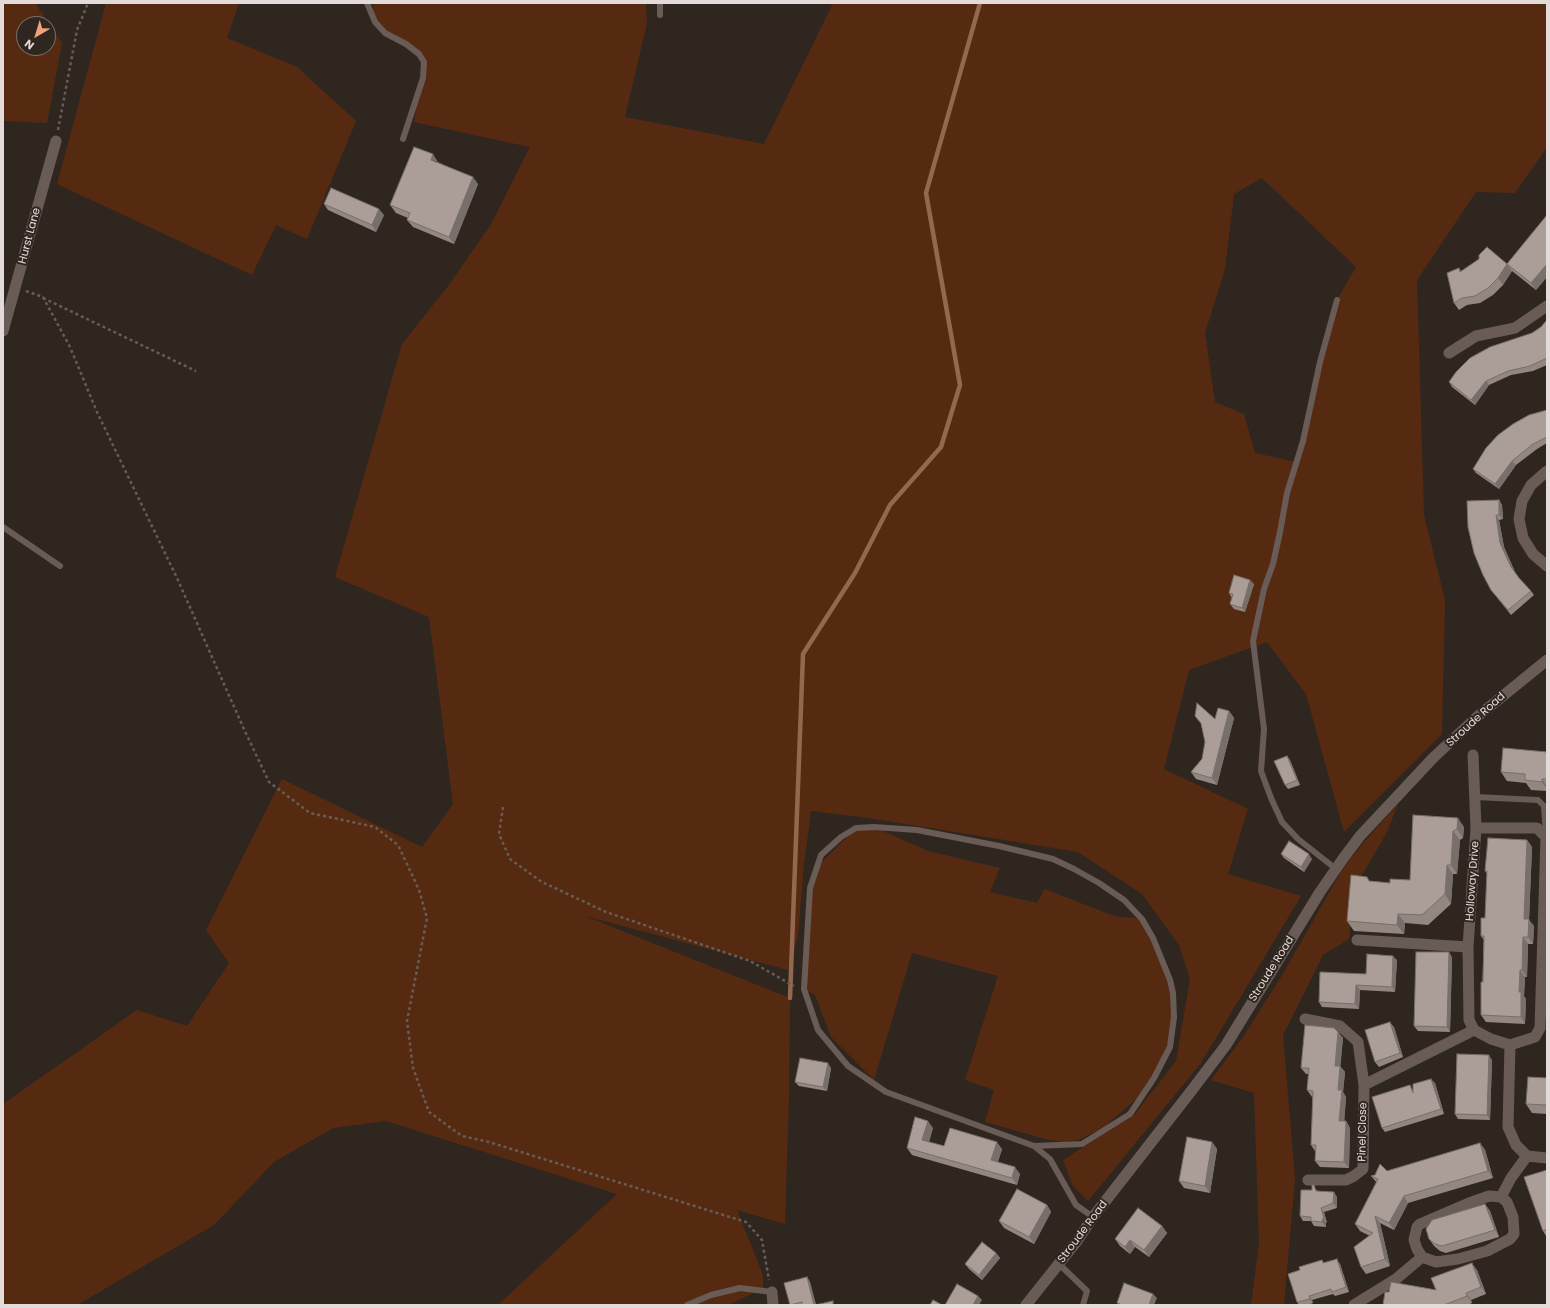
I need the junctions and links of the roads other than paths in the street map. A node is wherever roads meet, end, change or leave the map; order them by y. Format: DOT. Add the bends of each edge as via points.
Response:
graph roads {
  1 [pos="367,3"];
  2 [pos="660,3"];
  3 [pos="660,15"];
  4 [pos="403,139"];
  5 [pos="56,141"];
  6 [pos="1337,300"];
  7 [pos="1547,306"];
  8 [pos="3,331"];
  9 [pos="1449,353"];
  10 [pos="1547,471"];
  11 [pos="3,527"];
  12 [pos="60,566"];
  13 [pos="1547,566"];
  14 [pos="1547,660"];
  15 [pos="1473,755"];
  16 [pos="1475,797"];
  17 [pos="1476,828"];
  18 [pos="1546,837"];
  19 [pos="1336,869"];
  20 [pos="1357,940"];
  21 [pos="1468,947"];
  22 [pos="1305,1019"];
  23 [pos="1474,1030"];
  24 [pos="1510,1045"];
  25 [pos="1364,1084"];
  26 [pos="1034,1146"];
  27 [pos="1527,1156"];
  28 [pos="1547,1158"];
  29 [pos="1308,1180"];
  30 [pos="1501,1197"];
  31 [pos="1093,1217"];
  32 [pos="1422,1256"];
  33 [pos="1059,1264"];
  34 [pos="772,1292"];
  35 [pos="687,1305"];
  36 [pos="773,1305"];
  37 [pos="1026,1305"];
  38 [pos="1083,1305"];
  39 [pos="1354,1305"];
  1 -- 4 [label="lane" via="375,22 386,33 419,54 424,62 423,78"];
  2 -- 3 [label="lane"];
  5 -- 8 [label="street, Hurst Lane"];
  6 -- 19 [label="lane" via="1303,441 1287,493 1253,641 1264,729 1261,771 1282,822 1298,839"];
  7 -- 9 [label="street" via="1515,328 1476,336"];
  10 -- 13 [label="street" via="1531,485 1522,501 1519,520 1523,538 1533,554"];
  11 -- 12 [label="lane"];
  14 -- 19 [label="street, Stroude Road" via="1477,717 1433,758 1360,836"];
  15 -- 16 [label="street"];
  16 -- 17 [label="street"];
  16 -- 18 [label="lane" via="1538,800 1544,806"];
  17 -- 18 [label="street, Holloway Drive" via="1537,828"];
  17 -- 21 [label="street, Holloway Drive"];
  18 -- 24 [label="street" via="1540,1028 1535,1037"];
  19 -- 31 [label="street, Stroude Road" via="1226,1045"];
  20 -- 21 [label="street"];
  21 -- 23 [label="street, Holloway Drive" via="1468,1007 1469,1020"];
  22 -- 25 [label="street, Pinel Close" via="1340,1026 1358,1042"];
  23 -- 24 [label="street"];
  23 -- 25 [label="street"];
  24 -- 27 [label="street" via="1508,1127 1516,1145"];
  25 -- 29 [label="street, Pinel Close" via="1363,1168 1346,1180"];
  26 -- 26 [label="lane" via="886,1092 848,1066 818,1030 804,989 810,888 822,855 841,837 856,828 917,830 1053,859 1106,887 1124,900 1142,919 1153,938 1170,980 1174,1017 1170,1047 1154,1078 1130,1114 1082,1144"];
  26 -- 31 [label="lane" via="1050,1160 1076,1205"];
  27 -- 28 [label="street"];
  27 -- 30 [label="street"];
  30 -- 32 [label="street" via="1489,1196 1420,1224 1414,1240"];
  30 -- 32 [label="street" via="1512,1217 1514,1234 1510,1239 1487,1251 1458,1259 1436,1262"];
  31 -- 33 [label="street, Stroude Road"];
  32 -- 39 [label="street" via="1396,1279"];
  33 -- 37 [label="street, Stroude Road"];
  33 -- 38 [label="lane" via="1088,1291"];
  34 -- 35 [label="lane" via="740,1288 711,1295"];
  34 -- 36 [label="street"];
}
